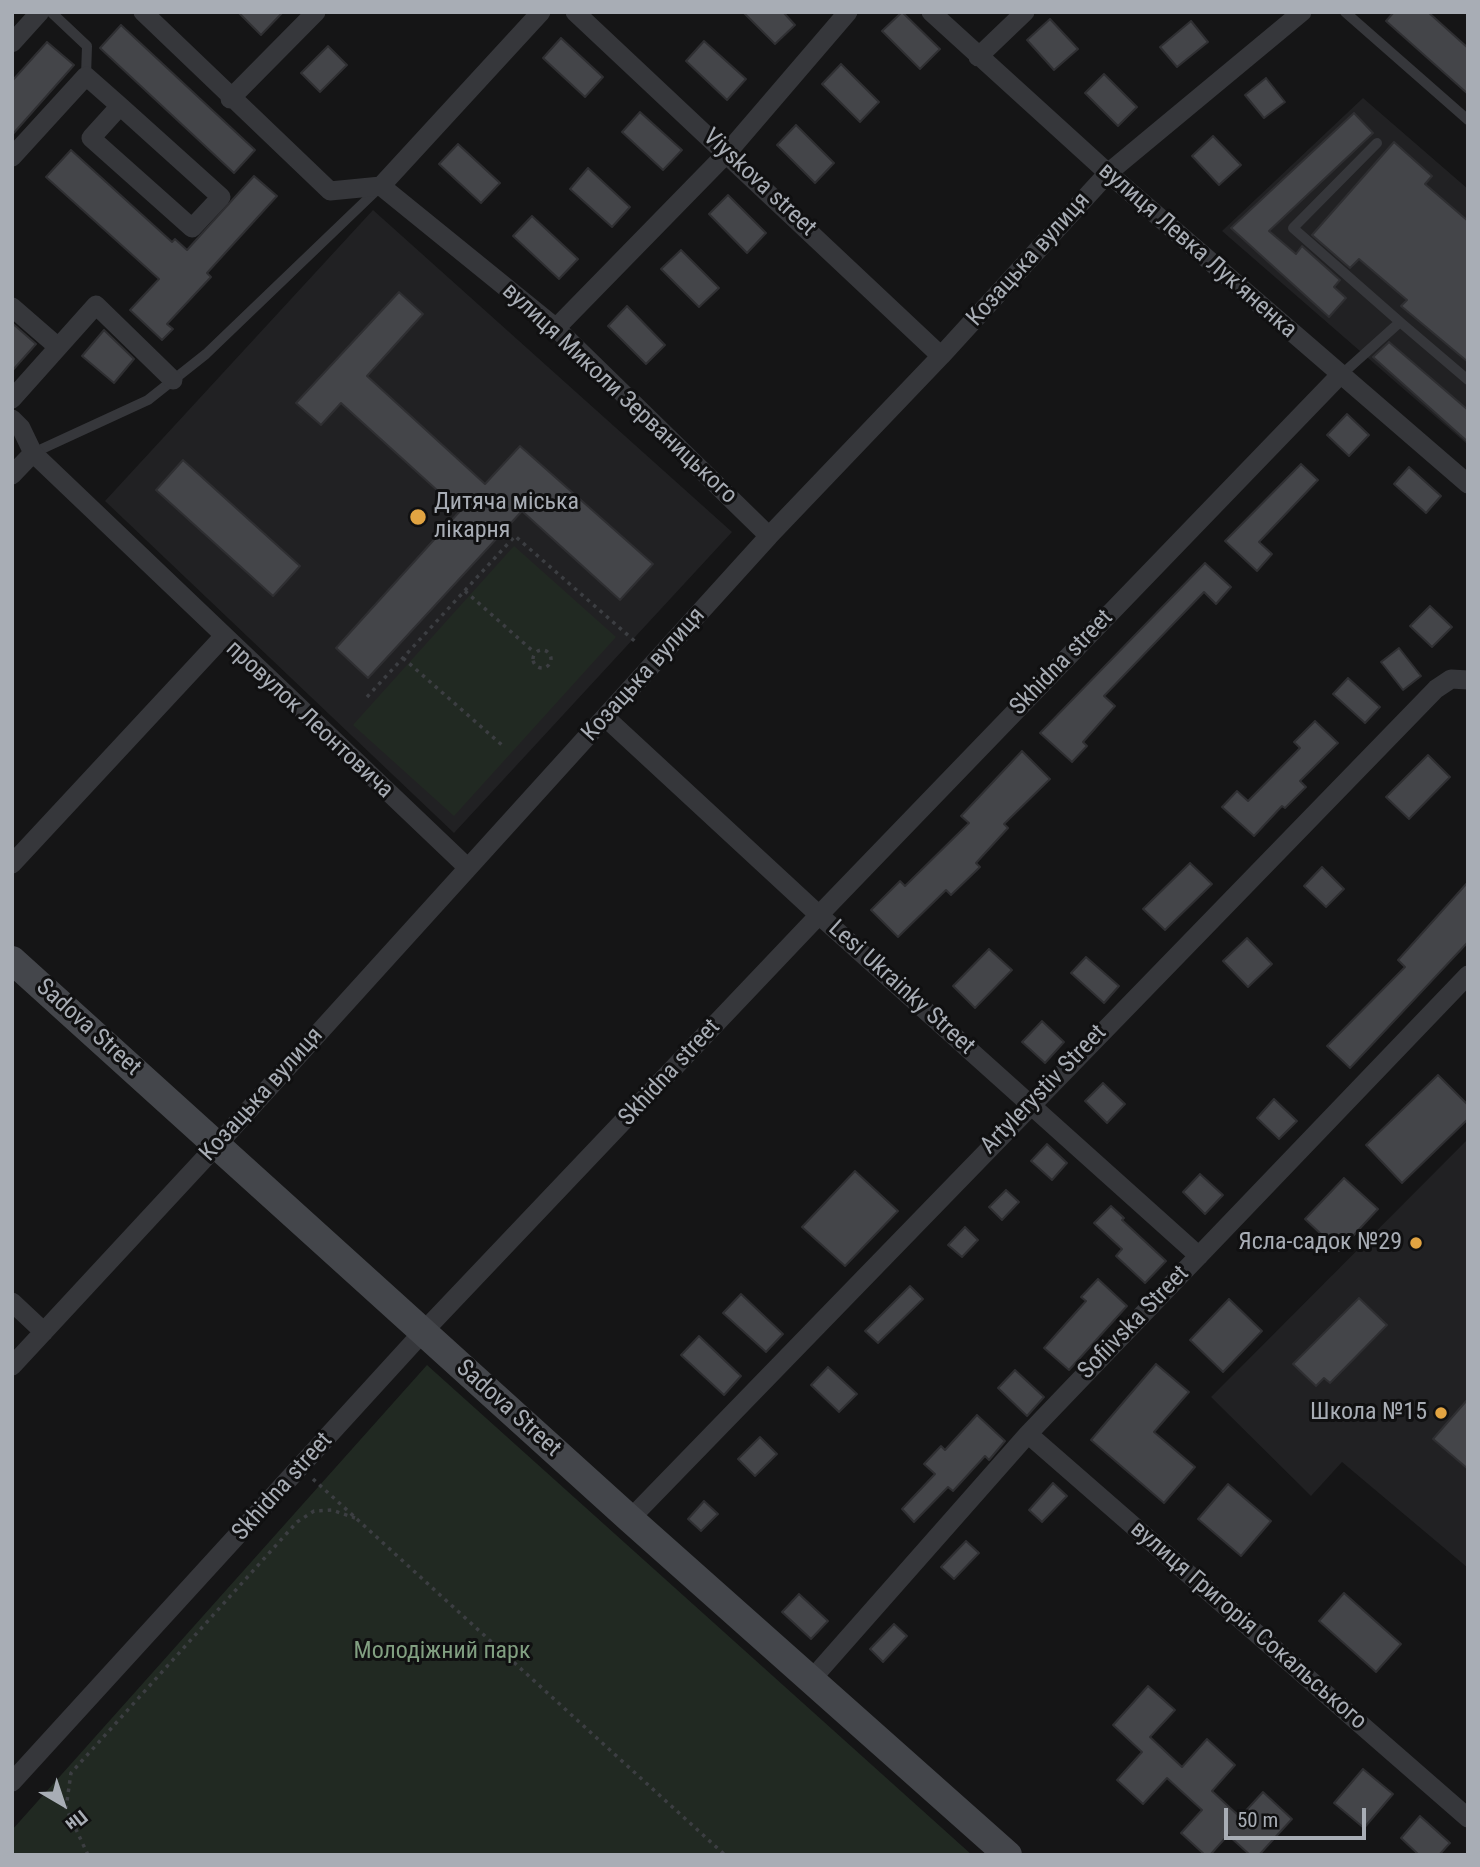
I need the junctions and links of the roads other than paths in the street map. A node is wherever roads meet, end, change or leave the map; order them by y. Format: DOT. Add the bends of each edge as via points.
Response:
graph roads {
  1 [pos="40,12"];
  2 [pos="51,12"];
  3 [pos="142,12"];
  4 [pos="316,12"];
  5 [pos="541,12"];
  6 [pos="575,12"];
  7 [pos="849,12"];
  8 [pos="931,12"];
  9 [pos="1025,12"];
  10 [pos="1301,12"];
  11 [pos="1345,12"];
  12 [pos="12,43"];
  13 [pos="978,57"];
  14 [pos="86,76"];
  15 [pos="230,99"];
  16 [pos="120,106"];
  17 [pos="1468,120"];
  18 [pos="1377,143"];
  19 [pos="727,153"];
  20 [pos="12,157"];
  21 [pos="1108,173"];
  22 [pos="381,186"];
  23 [pos="12,307"];
  24 [pos="1401,322"];
  25 [pos="556,328"];
  26 [pos="58,347"];
  27 [pos="941,356"];
  28 [pos="1340,375"];
  29 [pos="173,380"];
  30 [pos="1468,380"];
  31 [pos="12,399"];
  32 [pos="12,419"];
  33 [pos="33,453"];
  34 [pos="12,475"];
  35 [pos="1468,484"];
  36 [pos="769,536"];
  37 [pos="224,636"];
  38 [pos="1468,680"];
  39 [pos="606,718"];
  40 [pos="12,864"];
  41 [pos="467,867"];
  42 [pos="819,915"];
  43 [pos="12,960"];
  44 [pos="1468,975"];
  45 [pos="1031,1103"];
  46 [pos="218,1144"];
  47 [pos="1199,1256"];
  48 [pos="12,1301"];
  49 [pos="44,1332"];
  50 [pos="424,1332"];
  51 [pos="12,1366"];
  52 [pos="1028,1434"];
  53 [pos="630,1519"];
  54 [pos="810,1681"];
  55 [pos="12,1782"];
  56 [pos="1468,1818"];
  57 [pos="1008,1855"];
  1 -- 12 [label="street"];
  2 -- 14 [label="lane" via="87,46"];
  3 -- 15 [label="street"];
  4 -- 15 [label="street"];
  5 -- 22 [label="street"];
  6 -- 19 [label="street, Viyskova street"];
  7 -- 19 [label="street"];
  8 -- 13 [label="street, вулиця Левка Лук'яненка"];
  9 -- 13 [label="street"];
  10 -- 21 [label="street, Козацька вулиця"];
  11 -- 17 [label="lane"];
  13 -- 21 [label="street, вулиця Левка Лук'яненка"];
  14 -- 16 [label="street"];
  14 -- 20 [label="street"];
  15 -- 22 [label="street" via="330,191"];
  16 -- 16 [label="street" via="221,197 192,228 91,138"];
  18 -- 24 [label="lane" via="1293,229"];
  19 -- 25 [label="street"];
  19 -- 27 [label="street, Viyskova street"];
  21 -- 27 [label="street, Козацька вулиця"];
  21 -- 28 [label="street, вулиця Левка Лук'яненка"];
  22 -- 25 [label="street, вулиця Миколи Зерваницького"];
  22 -- 29 [label="lane"];
  23 -- 26 [label="street"];
  24 -- 28 [label="lane"];
  24 -- 30 [label="lane"];
  25 -- 36 [label="street, вулиця Миколи Зерваницького"];
  26 -- 29 [label="street" via="96,304"];
  26 -- 31 [label="street"];
  27 -- 36 [label="street, Козацька вулиця"];
  28 -- 35 [label="street, вулиця Левка Лук'яненка"];
  28 -- 42 [label="street, Skhidna street"];
  29 -- 33 [label="lane" via="148,400"];
  32 -- 33 [label="street"];
  33 -- 34 [label="street"];
  33 -- 37 [label="street"];
  36 -- 39 [label="street, Козацька вулиця"];
  37 -- 40 [label="street, провулок Леонтовича"];
  37 -- 41 [label="street, провулок Леонтовича"];
  38 -- 45 [label="street, Artylerystiv Street" via="1451,679 1436,689"];
  39 -- 41 [label="street, Козацька вулиця"];
  39 -- 42 [label="street, Lesi Ukrainky Street"];
  41 -- 46 [label="street, Козацька вулиця"];
  42 -- 45 [label="street, Lesi Ukrainky Street"];
  42 -- 50 [label="street, Skhidna street"];
  43 -- 46 [label="street, Sadova Street"];
  44 -- 47 [label="street, Sofiivska Street"];
  45 -- 47 [label="street, Lesi Ukrainky Street"];
  45 -- 53 [label="street, Artylerystiv Street"];
  46 -- 49 [label="street, Козацька вулиця"];
  46 -- 50 [label="street, Sadova Street"];
  47 -- 52 [label="street, Sofiivska Street"];
  48 -- 49 [label="street"];
  49 -- 51 [label="street, Козацька вулиця"];
  50 -- 53 [label="street, Sadova Street"];
  50 -- 55 [label="street, Skhidna street"];
  52 -- 54 [label="street, Sofiivska Street"];
  52 -- 56 [label="street, вулиця Григорія Сокальського"];
  53 -- 54 [label="street, Sadova Street"];
  54 -- 57 [label="street, Sadova Street"];
}
